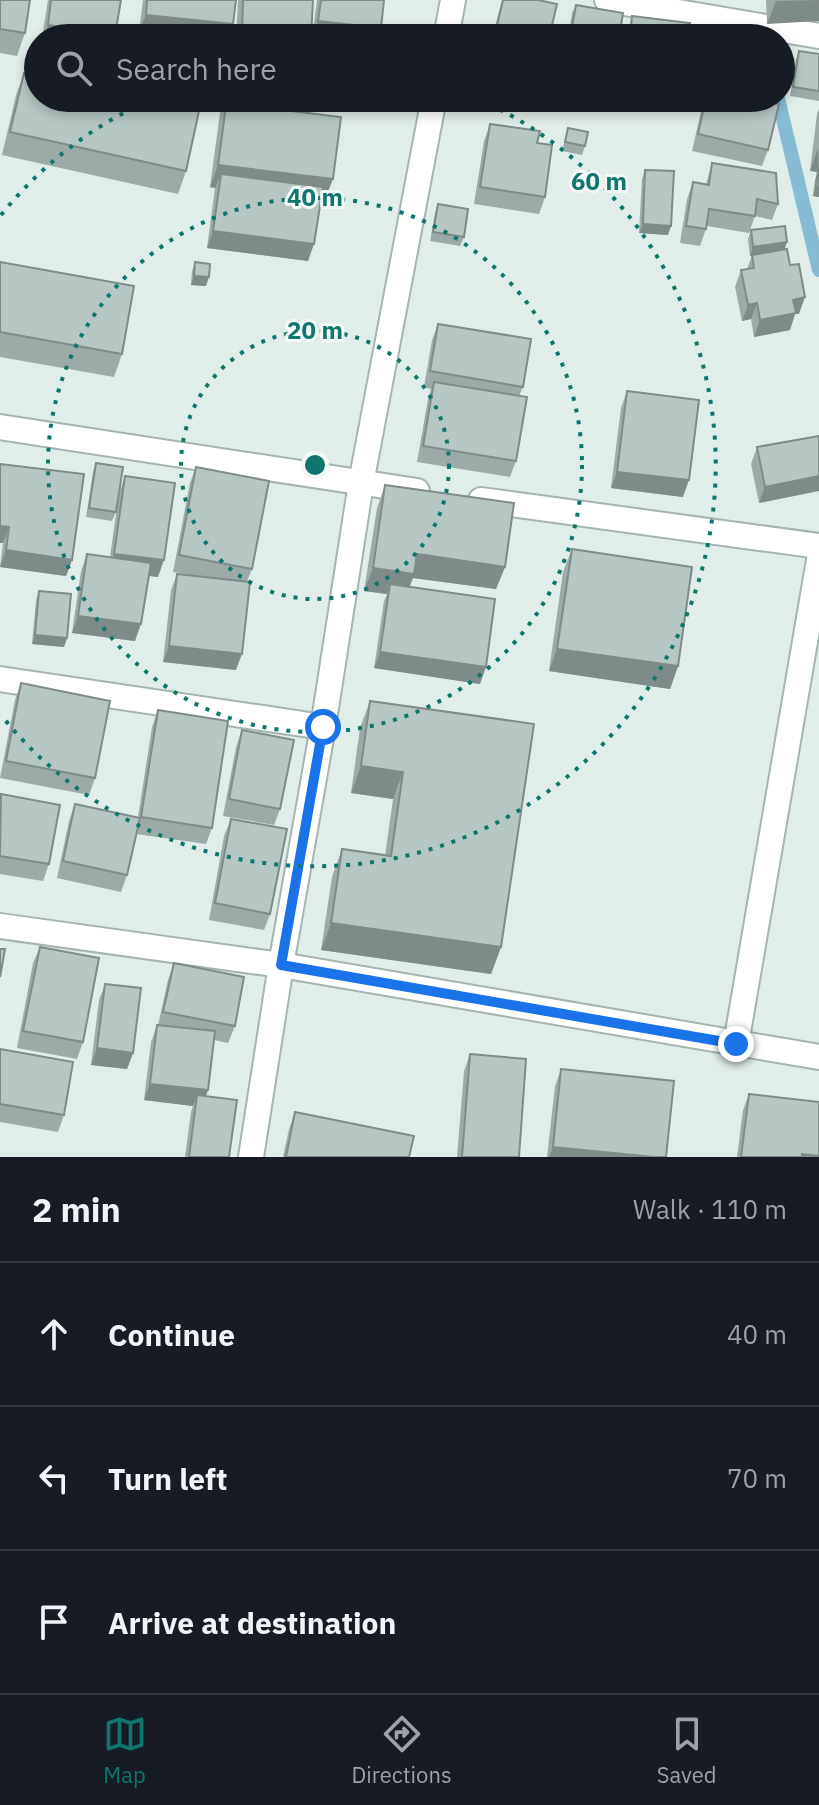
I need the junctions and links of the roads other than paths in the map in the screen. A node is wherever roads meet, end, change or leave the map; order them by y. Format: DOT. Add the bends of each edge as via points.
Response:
graph roads {
  1 [pos="453,0"];
  2 [pos="607,0"];
  3 [pos="449,24"];
  4 [pos="748,24"];
  5 [pos="795,32"];
  6 [pos="819,36"];
  7 [pos="431,112"];
  8 [pos="0,427"];
  9 [pos="361,483"];
  10 [pos="819,546"];
  11 [pos="819,560"];
  12 [pos="0,679"];
  13 [pos="323,727"];
  14 [pos="0,926"];
  15 [pos="281,965"];
  16 [pos="736,1044"];
  17 [pos="819,1057"];
  18 [pos="251,1157"];
  1 -- 3 [label="street"];
  2 -- 4 [label="street"];
  5 -- 6 [label="street"];
  7 -- 9 [label="street"];
  8 -- 9 [label="street"];
  9 -- 10 [label="street"];
  9 -- 13 [label="street"];
  11 -- 16 [label="street"];
  12 -- 13 [label="street"];
  13 -- 15 [label="street"];
  14 -- 15 [label="street"];
  15 -- 16 [label="street"];
  15 -- 18 [label="street"];
  16 -- 17 [label="street"];
}
